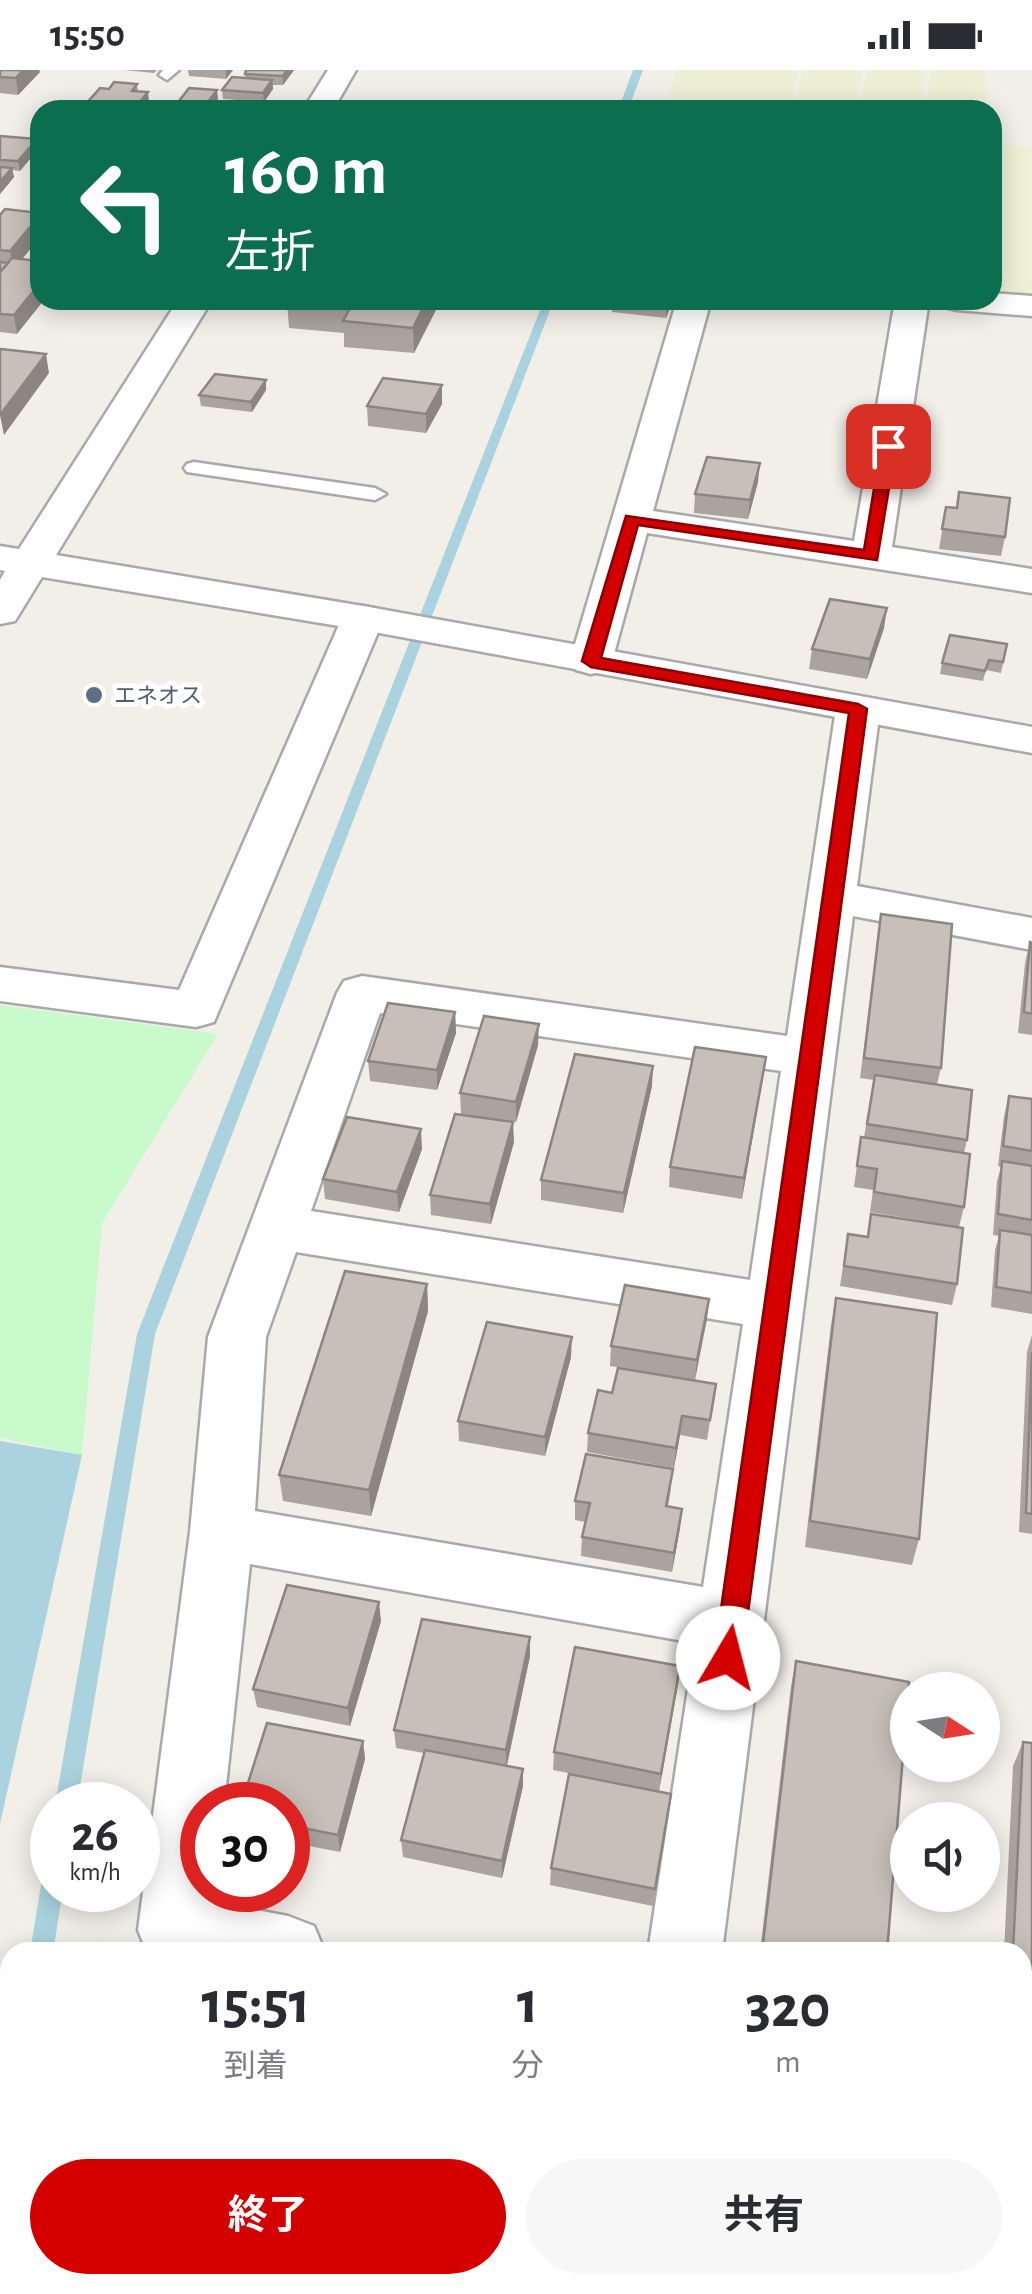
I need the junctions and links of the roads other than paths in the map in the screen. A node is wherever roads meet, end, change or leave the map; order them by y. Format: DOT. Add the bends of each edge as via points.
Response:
graph roads {
  1 [pos="342,70"];
  2 [pos="324,100"];
  3 [pos="1002,304"];
  4 [pos="1032,306"];
  5 [pos="189,310"];
  6 [pos="691,310"];
  7 [pos="910,310"];
  8 [pos="194,468"];
  9 [pos="375,494"];
  10 [pos="631,519"];
  11 [pos="871,556"];
  12 [pos="15,560"];
  13 [pos="1032,581"];
  14 [pos="0,612"];
  15 [pos="378,621"];
  16 [pos="591,661"];
  17 [pos="858,709"];
  18 [pos="1032,740"];
  19 [pos="834,897"];
  20 [pos="1032,934"];
  21 [pos="0,984"];
  22 [pos="808,1057"];
  23 [pos="276,1227"];
  24 [pos="776,1307"];
  25 [pos="222,1532"];
  26 [pos="733,1621"];
  27 [pos="236,1942"];
  28 [pos="687,1942"];
  1 -- 2 [label="street"];
  3 -- 4 [label="street"];
  5 -- 12 [label="street"];
  6 -- 10 [label="street"];
  7 -- 11 [label="street"];
  8 -- 9 [label="lane"];
  10 -- 11 [label="street"];
  10 -- 16 [label="street"];
  11 -- 13 [label="street"];
  12 -- 14 [label="street"];
  12 -- 15 [label="street"];
  15 -- 16 [label="street"];
  15 -- 21 [label="street" via="196,1010"];
  16 -- 17 [label="street"];
  17 -- 18 [label="street"];
  17 -- 19 [label="street"];
  19 -- 20 [label="street"];
  19 -- 22 [label="street"];
  22 -- 23 [label="street" via="362,993"];
  22 -- 24 [label="street"];
  23 -- 24 [label="street"];
  23 -- 25 [label="street" via="237,1337"];
  24 -- 26 [label="street"];
  25 -- 26 [label="street"];
  25 -- 27 [label="street" via="174,1930"];
  26 -- 28 [label="street"];
}
